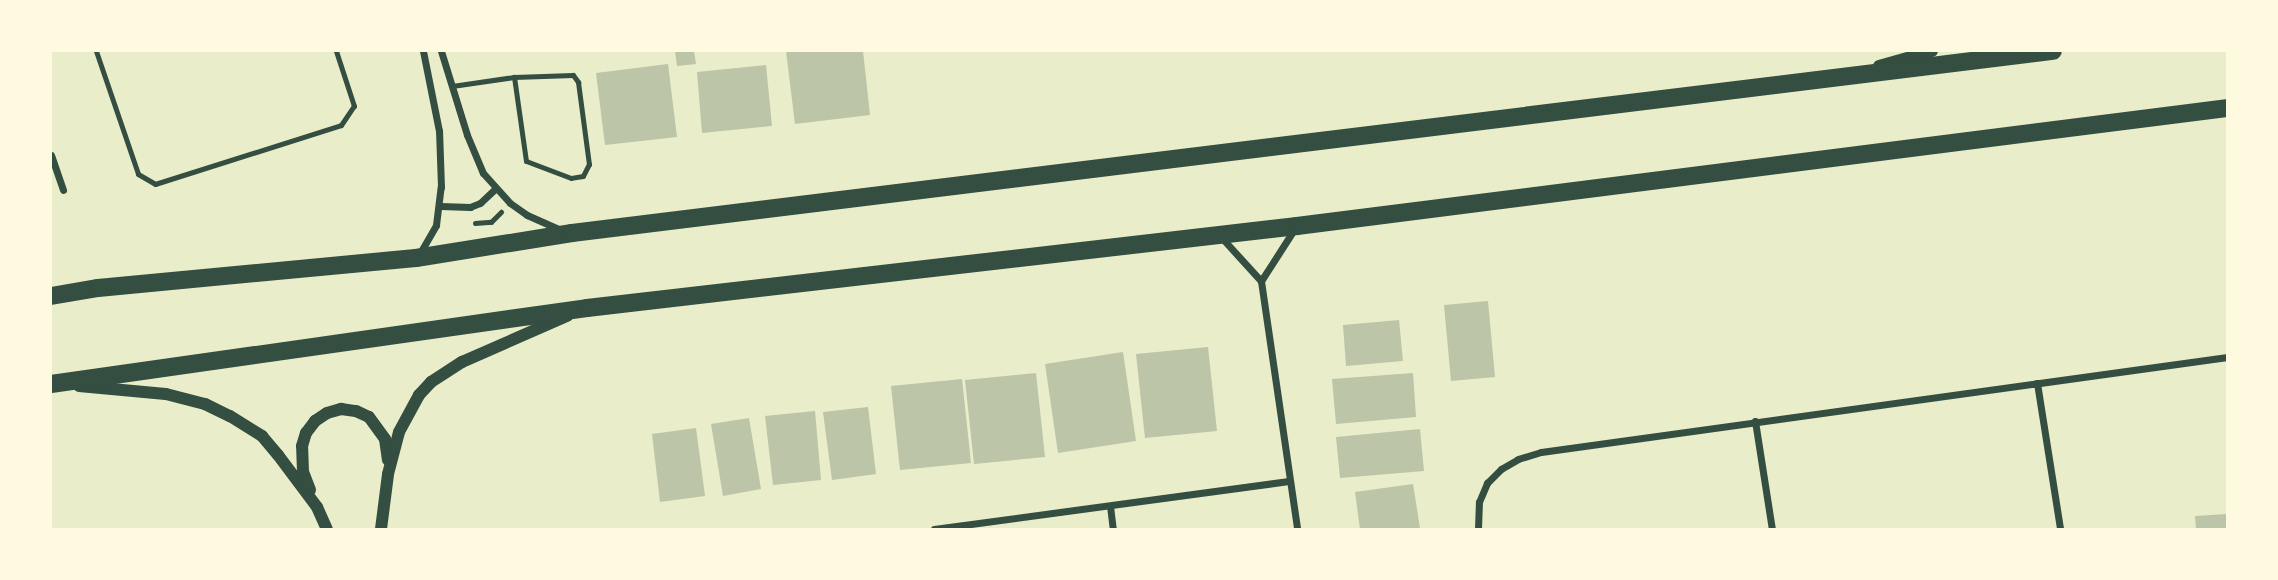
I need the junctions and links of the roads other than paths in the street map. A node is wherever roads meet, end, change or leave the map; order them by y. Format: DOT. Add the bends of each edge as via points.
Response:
graph roads {
  1 [pos="96,51"];
  2 [pos="336,51"];
  3 [pos="423,51"];
  4 [pos="441,51"];
  5 [pos="1932,51"];
  6 [pos="2053,51"];
  7 [pos="514,77"];
  8 [pos="1835,79"];
  9 [pos="452,86"];
  10 [pos="2227,108"];
  11 [pos="51,155"];
  12 [pos="495,189"];
  13 [pos="63,190"];
  14 [pos="440,206"];
  15 [pos="1297,226"];
  16 [pos="572,233"];
  17 [pos="1219,235"];
  18 [pos="416,258"];
  19 [pos="1261,281"];
  20 [pos="51,296"];
  21 [pos="587,309"];
  22 [pos="2227,357"];
  23 [pos="2037,383"];
  24 [pos="51,385"];
  25 [pos="1755,421"];
  26 [pos="388,474"];
  27 [pos="1289,481"];
  28 [pos="1110,506"];
  29 [pos="317,507"];
  30 [pos="327,529"];
  31 [pos="381,529"];
  32 [pos="934,529"];
  33 [pos="1113,529"];
  34 [pos="1297,529"];
  35 [pos="1478,529"];
  36 [pos="1772,529"];
  37 [pos="2060,529"];
  1 -- 2 [label="lane" via="138,174 155,184 341,125 354,106"];
  3 -- 14 [label="street" via="439,131"];
  4 -- 9 [label="street"];
  5 -- 8 [label="street"];
  6 -- 8 [label="main road"];
  7 -- 7 [label="lane" via="526,161 571,178 583,176 589,164 576,78"];
  7 -- 9 [label="lane"];
  8 -- 16 [label="main road"];
  9 -- 12 [label="street" via="473,155"];
  10 -- 15 [label="main road"];
  11 -- 13 [label="street"];
  12 -- 14 [label="street" via="470,207"];
  12 -- 16 [label="street" via="527,215"];
  14 -- 18 [label="street" via="432,233"];
  15 -- 17 [label="main road"];
  15 -- 19 [label="street"];
  16 -- 18 [label="main road"];
  17 -- 19 [label="street"];
  17 -- 21 [label="main road"];
  18 -- 20 [label="main road"];
  19 -- 27 [label="street"];
  21 -- 24 [label="main road"];
  21 -- 26 [label="street" via="481,353 431,382 399,432"];
  22 -- 23 [label="street"];
  23 -- 25 [label="street"];
  23 -- 37 [label="street"];
  24 -- 29 [label="street" via="129,388 205,404 262,436"];
  25 -- 35 [label="street" via="1518,458 1487,483 1479,502"];
  25 -- 36 [label="street"];
  26 -- 29 [label="street" via="385,439 374,422 356,411 327,413 310,427 302,446 303,472"];
  26 -- 31 [label="street"];
  27 -- 28 [label="street"];
  27 -- 34 [label="street"];
  28 -- 32 [label="street"];
  28 -- 33 [label="street"];
  29 -- 30 [label="street"];
}
